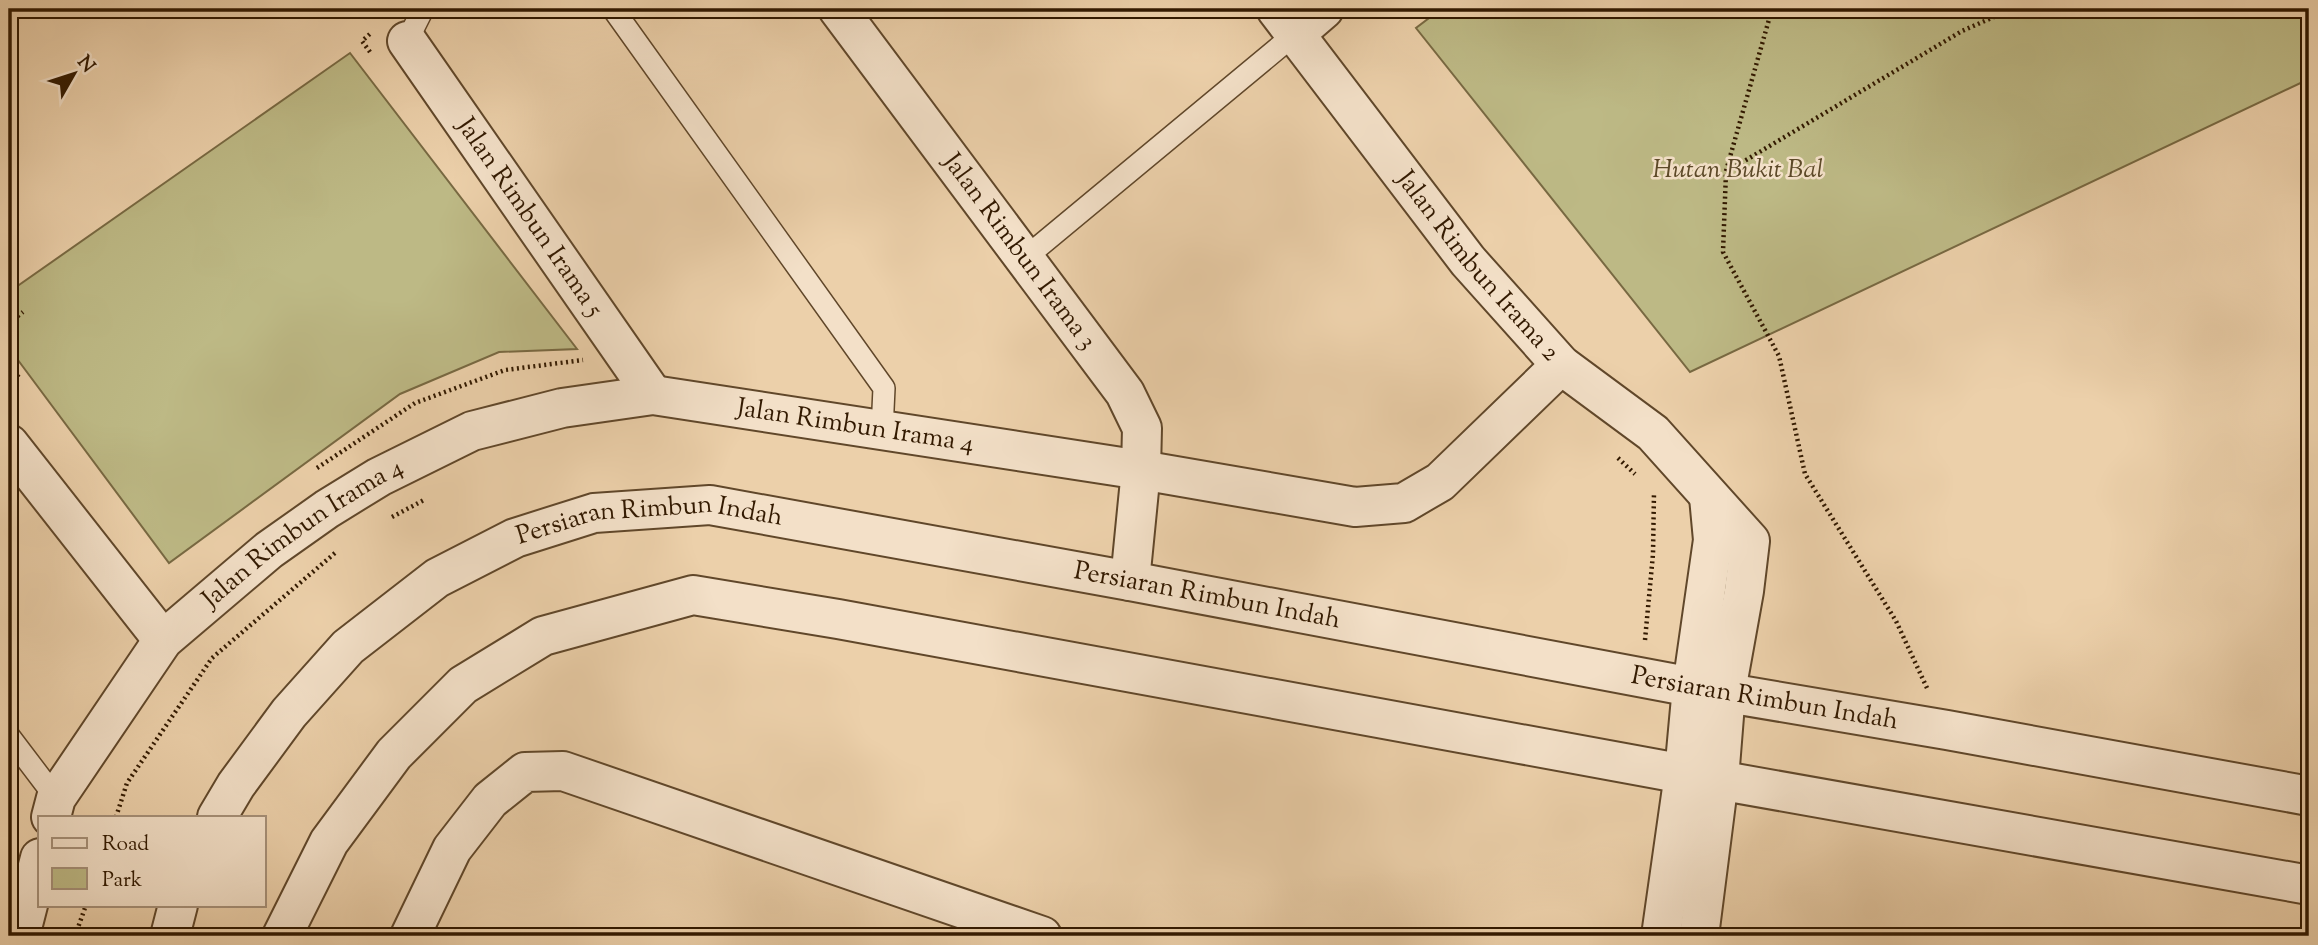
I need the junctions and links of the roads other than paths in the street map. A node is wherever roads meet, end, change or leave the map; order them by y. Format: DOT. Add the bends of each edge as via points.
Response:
graph roads {
  1 [pos="612,9"];
  2 [pos="838,9"];
  3 [pos="1324,9"];
  4 [pos="1286,21"];
  5 [pos="397,34"];
  6 [pos="1025,258"];
  7 [pos="1560,365"];
  8 [pos="653,395"];
  9 [pos="17,430"];
  10 [pos="882,431"];
  11 [pos="1141,470"];
  12 [pos="1130,581"];
  13 [pos="163,640"];
  14 [pos="1709,689"];
  15 [pos="9,736"];
  16 [pos="1701,777"];
  17 [pos="2309,796"];
  18 [pos="53,808"];
  19 [pos="218,816"];
  20 [pos="38,866"];
  21 [pos="2309,885"];
  22 [pos="178,906"];
  23 [pos="20,936"];
  24 [pos="170,936"];
  25 [pos="282,936"];
  26 [pos="411,936"];
  27 [pos="1042,936"];
  28 [pos="1661,936"];
  29 [pos="1699,936"];
  1 -- 10 [label="lane" via="884,388"];
  2 -- 6 [label="street, Jalan Rimbun Irama 3"];
  3 -- 4 [label="street"];
  4 -- 6 [label="lane"];
  4 -- 7 [label="street, Jalan Rimbun Irama 2" via="1468,261"];
  5 -- 8 [label="street, Jalan Rimbun Irama 5"];
  6 -- 11 [label="street, Jalan Rimbun Irama 3" via="1125,393 1142,428"];
  7 -- 11 [label="street, Jalan Rimbun Irama 4" via="1440,482 1404,503 1355,506"];
  7 -- 14 [label="street, Jalan Rimbun Irama 2" via="1653,433 1709,497 1713,540"];
  8 -- 10 [label="street, Jalan Rimbun Irama 4"];
  8 -- 13 [label="street, Jalan Rimbun Irama 4" via="562,408 472,431 379,477 269,550"];
  9 -- 13 [label="street"];
  10 -- 11 [label="street, Jalan Rimbun Irama 4"];
  11 -- 12 [label="street, Jalan Rimbun Irama 3"];
  12 -- 14 [label="street, Persiaran Rimbun Indah"];
  12 -- 19 [label="street, Persiaran Rimbun Indah" via="710,505 594,513 515,538 437,579 348,648 289,713"];
  13 -- 18 [label="street"];
  14 -- 16 [label="street, Jalan Rimbun Irama 2"];
  14 -- 17 [label="street, Persiaran Rimbun Indah"];
  15 -- 18 [label="lane"];
  16 -- 21 [label="street"];
  16 -- 25 [label="street" via="693,595 543,636 463,685 394,754 329,842"];
  16 -- 28 [label="street"];
  16 -- 29 [label="street"];
  20 -- 23 [label="street"];
  22 -- 24 [label="street"];
  26 -- 27 [label="street" via="452,849 490,800 525,772 563,771"];
}
